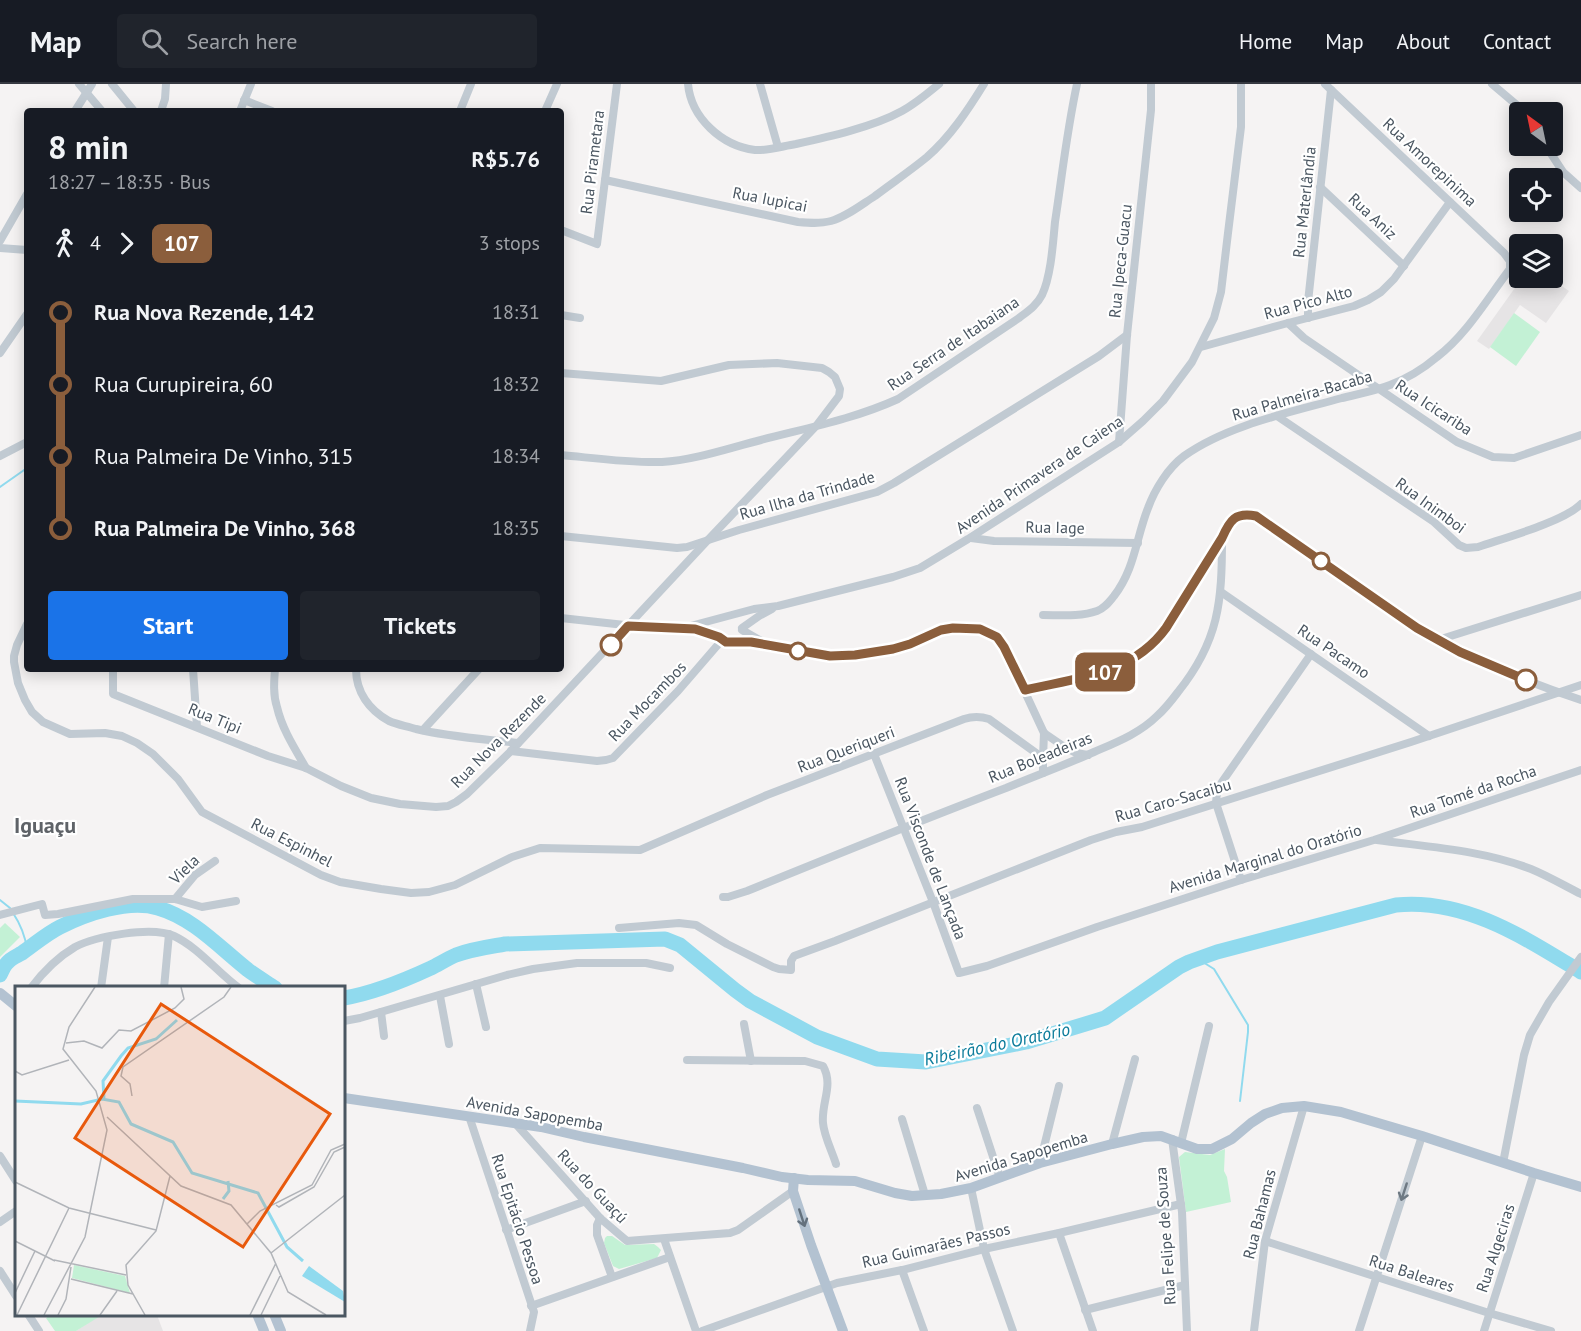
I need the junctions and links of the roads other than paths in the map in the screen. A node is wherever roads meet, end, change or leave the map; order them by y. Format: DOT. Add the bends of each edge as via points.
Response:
graph roads {
  1 [pos="80,84"];
  2 [pos="92,84"];
  3 [pos="112,84"];
  4 [pos="166,84"];
  5 [pos="251,84"];
  6 [pos="471,84"];
  7 [pos="557,84"];
  8 [pos="617,84"];
  9 [pos="688,84"];
  10 [pos="760,84"];
  11 [pos="939,84"];
  12 [pos="984,84"];
  13 [pos="1077,84"];
  14 [pos="1152,84"];
  15 [pos="1241,84"];
  16 [pos="1492,84"];
  17 [pos="1328,87"];
  18 [pos="86,93"];
  19 [pos="244,100"];
  20 [pos="1513,102"];
  21 [pos="77,108"];
  22 [pos="99,108"];
  23 [pos="132,108"];
  24 [pos="162,108"];
  25 [pos="241,108"];
  26 [pos="264,108"];
  27 [pos="461,108"];
  28 [pos="546,108"];
  29 [pos="778,147"];
  30 [pos="1553,156"];
  31 [pos="605,180"];
  32 [pos="1320,187"];
  33 [pos="1581,188"];
  34 [pos="24,199"];
  35 [pos="1450,202"];
  36 [pos="564,231"];
  37 [pos="0,241"];
  38 [pos="0,248"];
  39 [pos="24,250"];
  40 [pos="1509,260"];
  41 [pos="1404,266"];
  42 [pos="1509,269"];
  43 [pos="564,315"];
  44 [pos="24,318"];
  45 [pos="580,318"];
  46 [pos="1308,318"];
  47 [pos="1288,323"];
  48 [pos="1127,335"];
  49 [pos="1201,347"];
  50 [pos="0,353"];
  51 [pos="564,373"];
  52 [pos="1379,388"];
  53 [pos="1276,416"];
  54 [pos="817,425"];
  55 [pos="1581,435"];
  56 [pos="1119,442"];
  57 [pos="0,444"];
  58 [pos="24,444"];
  59 [pos="4,454"];
  60 [pos="564,455"];
  61 [pos="1581,506"];
  62 [pos="564,536"];
  63 [pos="971,538"];
  64 [pos="1222,538"];
  65 [pos="706,542"];
  66 [pos="1138,543"];
  67 [pos="1221,592"];
  68 [pos="1581,595"];
  69 [pos="778,606"];
  70 [pos="1043,615"];
  71 [pos="725,617"];
  72 [pos="564,618"];
  73 [pos="628,626"];
  74 [pos="683,628"];
  75 [pos="742,629"];
  76 [pos="24,631"];
  77 [pos="720,639"];
  78 [pos="1438,640"];
  79 [pos="733,641"];
  80 [pos="769,645"];
  81 [pos="1311,654"];
  82 [pos="113,672"];
  83 [pos="193,672"];
  84 [pos="275,672"];
  85 [pos="356,672"];
  86 [pos="476,672"];
  87 [pos="1581,685"];
  88 [pos="1025,690"];
  89 [pos="1560,693"];
  90 [pos="1581,700"];
  91 [pos="197,727"];
  92 [pos="423,730"];
  93 [pos="1044,733"];
  94 [pos="1430,736"];
  95 [pos="518,743"];
  96 [pos="511,751"];
  97 [pos="874,754"];
  98 [pos="1089,755"];
  99 [pos="1043,758"];
  100 [pos="306,768"];
  101 [pos="1581,770"];
  102 [pos="1043,773"];
  103 [pos="1216,803"];
  104 [pos="903,828"];
  105 [pos="1374,840"];
  106 [pos="215,861"];
  107 [pos="477,875"];
  108 [pos="1241,880"];
  109 [pos="1581,894"];
  110 [pos="723,897"];
  111 [pos="175,899"];
  112 [pos="236,901"];
  113 [pos="933,902"];
  114 [pos="8,913"];
  115 [pos="619,928"];
  116 [pos="169,934"];
  117 [pos="108,937"];
  118 [pos="1581,957"];
  119 [pos="670,968"];
  120 [pos="959,973"];
  121 [pos="229,984"];
  122 [pos="476,984"];
  123 [pos="32,986"];
  124 [pos="101,986"];
  125 [pos="164,986"];
  126 [pos="437,996"];
  127 [pos="381,1012"];
  128 [pos="345,1021"];
  129 [pos="744,1024"];
  130 [pos="1209,1026"];
  131 [pos="486,1027"];
  132 [pos="384,1036"];
  133 [pos="449,1044"];
  134 [pos="1135,1059"];
  135 [pos="687,1060"];
  136 [pos="751,1060"];
  137 [pos="1059,1086"];
  138 [pos="345,1098"];
  139 [pos="1304,1106"];
  140 [pos="977,1108"];
  141 [pos="469,1116"];
  142 [pos="902,1119"];
  143 [pos="514,1123"];
  144 [pos="1422,1136"];
  145 [pos="1177,1141"];
  146 [pos="1112,1144"];
  147 [pos="0,1156"];
  148 [pos="1040,1163"];
  149 [pos="1503,1163"];
  150 [pos="836,1164"];
  151 [pos="1534,1173"];
  152 [pos="794,1178"];
  153 [pos="1000,1178"];
  154 [pos="15,1179"];
  155 [pos="1581,1187"];
  156 [pos="971,1188"];
  157 [pos="793,1191"];
  158 [pos="925,1195"];
  159 [pos="586,1201"];
  160 [pos="1181,1204"];
  161 [pos="15,1212"];
  162 [pos="600,1218"];
  163 [pos="0,1222"];
  164 [pos="506,1230"];
  165 [pos="1059,1233"];
  166 [pos="664,1239"];
  167 [pos="1265,1241"];
  168 [pos="984,1249"];
  169 [pos="670,1257"];
  170 [pos="902,1270"];
  171 [pos="1,1276"];
  172 [pos="612,1276"];
  173 [pos="1377,1277"];
  174 [pos="1185,1285"];
  175 [pos="828,1286"];
  176 [pos="15,1295"];
  177 [pos="531,1306"];
  178 [pos="1085,1310"];
  179 [pos="1490,1313"];
  180 [pos="29,1316"];
  181 [pos="258,1316"];
  182 [pos="275,1316"];
  183 [pos="39,1331"];
  184 [pos="264,1331"];
  185 [pos="281,1331"];
  186 [pos="530,1331"];
  187 [pos="696,1331"];
  188 [pos="702,1331"];
  189 [pos="843,1331"];
  190 [pos="924,1331"];
  191 [pos="1013,1331"];
  192 [pos="1093,1331"];
  193 [pos="1187,1331"];
  194 [pos="1254,1331"];
  195 [pos="1359,1331"];
  196 [pos="1484,1331"];
  197 [pos="1551,1331"];
  1 -- 18 [label="street"];
  2 -- 18 [label="street"];
  3 -- 23 [label="street"];
  4 -- 24 [label="street"];
  5 -- 19 [label="street"];
  6 -- 27 [label="street"];
  7 -- 28 [label="street"];
  8 -- 31 [label="street, Rua Pirametara"];
  9 -- 29 [label="street" via="700,117 723,139 757,150"];
  10 -- 29 [label="street"];
  11 -- 29 [label="street" via="901,111 875,122"];
  12 -- 31 [label="street, Rua Iupicai" via="927,157 858,207 819,224"];
  13 -- 54 [label="street, Rua Serra de Itabaiana" via="1042,296 985,342 898,399 876,410"];
  14 -- 48 [label="street, Rua Ipeca-Guacu"];
  15 -- 49 [label="street, Avenida Primavera de Caiena" via="1240,127 1221,292"];
  16 -- 20 [label="street"];
  17 -- 32 [label="street, Rua Materlândia"];
  17 -- 35 [label="street, Rua Amorepinima"];
  18 -- 21 [label="street"];
  18 -- 22 [label="street"];
  19 -- 25 [label="street"];
  19 -- 26 [label="street"];
  30 -- 33 [label="street"];
  31 -- 36 [label="street, Rua Pirametara" via="597,244"];
  32 -- 41 [label="street, Rua Aniz"];
  32 -- 46 [label="street, Rua Materlândia"];
  34 -- 37 [label="street"];
  35 -- 40 [label="street, Rua Amorepinima"];
  35 -- 41 [label="street, Rua Pico Alto"];
  38 -- 39 [label="street"];
  41 -- 46 [label="street, Rua Pico Alto" via="1381,292 1368,300"];
  42 -- 52 [label="street, Rua Palmeira-Bacaba" via="1453,343 1410,375"];
  43 -- 45 [label="street"];
  44 -- 50 [label="street"];
  46 -- 47 [label="street, Rua Pico Alto"];
  47 -- 49 [label="street, Rua Pico Alto"];
  47 -- 52 [label="street, Rua Icicariba"];
  48 -- 56 [label="street, Rua Ipeca-Guacu"];
  48 -- 65 [label="street, Rua Ilha da Trindade" via="885,489"];
  49 -- 56 [label="street, Avenida Primavera de Caiena" via="1163,401"];
  51 -- 54 [label="street, Rua Nova Rezende" via="661,381 729,365 777,363 822,368 835,377 840,388 839,396"];
  52 -- 53 [label="street, Rua Palmeira-Bacaba"];
  52 -- 55 [label="street, Rua Icicariba" via="1456,442 1492,457 1514,458"];
  53 -- 61 [label="street, Rua Inimboi" via="1434,522 1466,548 1552,521"];
  53 -- 66 [label="street, Rua Palmeira-Bacaba" via="1227,433 1175,464 1148,508"];
  54 -- 60 [label="street, Rua Serra de Itabaiana" via="665,461"];
  54 -- 65 [label="street, Rua Nova Rezende"];
  56 -- 63 [label="street, Avenida Primavera de Caiena"];
  57 -- 59 [label="street"];
  58 -- 59 [label="street"];
  62 -- 65 [label="street, Rua Ilha da Trindade" via="677,548"];
  63 -- 66 [label="street, Rua Iage"];
  63 -- 69 [label="street, Avenida Primavera de Caiena" via="920,568"];
  64 -- 67 [label="street, Rua Boleadeiras"];
  64 -- 78 [label="street" via="1233,519 1256,516"];
  64 -- 88 [label="street" via="1166,628 1143,653 1103,673"];
  65 -- 73 [label="street, Rua Nova Rezende"];
  66 -- 70 [label="street, Rua Palmeira-Bacaba" via="1123,583 1104,608 1090,613"];
  67 -- 81 [label="street, Rua Pacamo"];
  67 -- 98 [label="street, Rua Boleadeiras" via="1208,645 1166,707 1137,732"];
  68 -- 78 [label="street"];
  69 -- 71 [label="street, Avenida Primavera de Caiena"];
  69 -- 75 [label="street, Avenida Primavera de Caiena"];
  71 -- 74 [label="street, Avenida Primavera de Caiena"];
  71 -- 75 [label="street" via="738,619"];
  71 -- 77 [label="street" via="716,628"];
  72 -- 73 [label="street, Avenida Primavera de Caiena"];
  73 -- 74 [label="street, Avenida Primavera de Caiena"];
  73 -- 95 [label="street, Rua Nova Rezende"];
  74 -- 77 [label="street, Avenida Primavera de Caiena"];
  75 -- 79 [label="street"];
  75 -- 80 [label="street"];
  76 -- 107 [label="street, Rua Espinhel" via="14,662 21,692 32,712 43,722 70,734 105,733 137,743 178,779 202,812 340,882 429,892"];
  77 -- 79 [label="street"];
  77 -- 96 [label="street, Rua Mocambos" via="678,691 613,758 597,761"];
  78 -- 89 [label="street" via="1481,662"];
  79 -- 80 [label="street"];
  80 -- 88 [label="street" via="830,656 855,655 902,647 941,630 980,629 997,637"];
  81 -- 94 [label="street, Rua Pacamo"];
  81 -- 103 [label="street" via="1222,782 1216,792"];
  82 -- 91 [label="street, Rua Tipi" via="113,694"];
  83 -- 91 [label="street"];
  84 -- 100 [label="street" via="276,706"];
  85 -- 92 [label="street" via="358,687 369,705 390,721"];
  86 -- 92 [label="street"];
  87 -- 89 [label="street, Rua Caro-Sacaibu"];
  88 -- 93 [label="street"];
  89 -- 90 [label="street"];
  89 -- 94 [label="street, Rua Caro-Sacaibu"];
  91 -- 100 [label="street, Rua Tipi"];
  92 -- 95 [label="street"];
  93 -- 98 [label="street" via="1076,753"];
  93 -- 99 [label="street"];
  94 -- 103 [label="street, Rua Caro-Sacaibu"];
  95 -- 96 [label="street, Rua Nova Rezende"];
  96 -- 100 [label="street, Rua Nova Rezende" via="468,794 448,806 436,807 371,798"];
  97 -- 99 [label="street, Rua Queriqueri" via="980,716"];
  97 -- 104 [label="street, Rua Visconde de Lançada"];
  97 -- 107 [label="street, Rua Queriqueri" via="640,849 540,848"];
  98 -- 102 [label="street, Rua Boleadeiras"];
  99 -- 102 [label="street"];
  101 -- 105 [label="street, Rua Tomé da Rocha"];
  102 -- 104 [label="street, Rua Boleadeiras"];
  103 -- 108 [label="street"];
  103 -- 113 [label="street, Rua Caro-Sacaibu" via="1091,840"];
  104 -- 110 [label="street, Rua Boleadeiras"];
  104 -- 113 [label="street, Rua Visconde de Lançada"];
  105 -- 108 [label="street, Avenida Marginal do Oratório"];
  105 -- 109 [label="street, Avenida Marginal do Oratório" via="1488,856 1529,868"];
  106 -- 111 [label="street, Viela" via="195,875"];
  108 -- 120 [label="street, Avenida Marginal do Oratório"];
  111 -- 112 [label="street" via="202,907"];
  111 -- 114 [label="street" via="133,899 45,915 42,904"];
  113 -- 115 [label="street, Rua Caro-Sacaibu" via="797,954 791,961 791,970 773,967 688,923"];
  113 -- 120 [label="street, Rua Visconde de Lançada"];
  116 -- 117 [label="street" via="141,932"];
  116 -- 121 [label="street" via="185,942"];
  116 -- 125 [label="street"];
  117 -- 123 [label="street" via="76,946"];
  117 -- 124 [label="street"];
  118 -- 149 [label="street" via="1530,1035"];
  119 -- 122 [label="street" via="639,963 577,963 518,972"];
  122 -- 126 [label="street"];
  122 -- 131 [label="street"];
  126 -- 127 [label="street"];
  126 -- 133 [label="street"];
  127 -- 128 [label="street"];
  127 -- 132 [label="street"];
  129 -- 136 [label="street"];
  130 -- 145 [label="street"];
  134 -- 146 [label="street"];
  135 -- 136 [label="street"];
  136 -- 150 [label="street" via="805,1061 825,1068 828,1084 823,1123"];
  137 -- 148 [label="street"];
  138 -- 141 [label="main road, Avenida Sapopemba"];
  139 -- 144 [label="main road, Avenida Sapopemba" via="1341,1112"];
  139 -- 145 [label="main road, Avenida Sapopemba" via="1265,1114 1212,1149 1202,1150"];
  139 -- 167 [label="street, Rua Bahamas"];
  140 -- 153 [label="street"];
  141 -- 143 [label="main road, Avenida Sapopemba"];
  141 -- 164 [label="street, Rua Epitácio Pessoa"];
  142 -- 158 [label="street"];
  143 -- 152 [label="main road, Avenida Sapopemba"];
  143 -- 159 [label="street, Rua do Guaçú"];
  144 -- 149 [label="main road, Avenida Sapopemba"];
  144 -- 173 [label="street, one-way"];
  145 -- 146 [label="main road, Avenida Sapopemba" via="1156,1136"];
  145 -- 160 [label="street, Rua Felipe de Souza"];
  146 -- 148 [label="main road, Avenida Sapopemba"];
  147 -- 154 [label="street"];
  148 -- 153 [label="main road, Avenida Sapopemba"];
  149 -- 151 [label="main road, Avenida Sapopemba"];
  151 -- 155 [label="main road, Avenida Sapopemba"];
  151 -- 179 [label="street, Rua Algeciras"];
  152 -- 157 [label="main road"];
  152 -- 158 [label="main road, Avenida Sapopemba" via="855,1180 902,1194"];
  153 -- 156 [label="main road, Avenida Sapopemba"];
  156 -- 158 [label="main road, Avenida Sapopemba"];
  156 -- 168 [label="street"];
  157 -- 166 [label="street, Rua do Guaçú" via="735,1232"];
  157 -- 175 [label="main road, one-way"];
  159 -- 162 [label="street, Rua do Guaçú"];
  159 -- 164 [label="street"];
  160 -- 165 [label="street, Rua Guimarães Passos"];
  160 -- 174 [label="street, Rua Felipe de Souza"];
  161 -- 163 [label="street"];
  162 -- 166 [label="street, Rua do Guaçú" via="627,1241"];
  162 -- 172 [label="street" via="597,1235"];
  164 -- 177 [label="street, Rua Epitácio Pessoa"];
  165 -- 168 [label="street, Rua Guimarães Passos"];
  165 -- 178 [label="street"];
  166 -- 169 [label="street"];
  167 -- 173 [label="street, Rua Baleares"];
  167 -- 194 [label="street, Rua Bahamas"];
  168 -- 170 [label="street, Rua Guimarães Passos"];
  168 -- 191 [label="street"];
  169 -- 172 [label="street"];
  169 -- 187 [label="street"];
  170 -- 175 [label="street, Rua Guimarães Passos"];
  170 -- 190 [label="street"];
  171 -- 176 [label="street"];
  172 -- 177 [label="street"];
  173 -- 179 [label="street, Rua Baleares"];
  173 -- 195 [label="street"];
  174 -- 178 [label="street"];
  174 -- 193 [label="street, Rua Felipe de Souza"];
  175 -- 188 [label="street, Rua Guimarães Passos"];
  175 -- 189 [label="main road"];
  177 -- 186 [label="street, Rua Epitácio Pessoa" via="534,1312"];
  178 -- 192 [label="street"];
  179 -- 196 [label="street, Rua Algeciras"];
  179 -- 197 [label="street, Rua Baleares"];
  180 -- 183 [label="street"];
  181 -- 184 [label="main road"];
  182 -- 185 [label="main road"];
}
